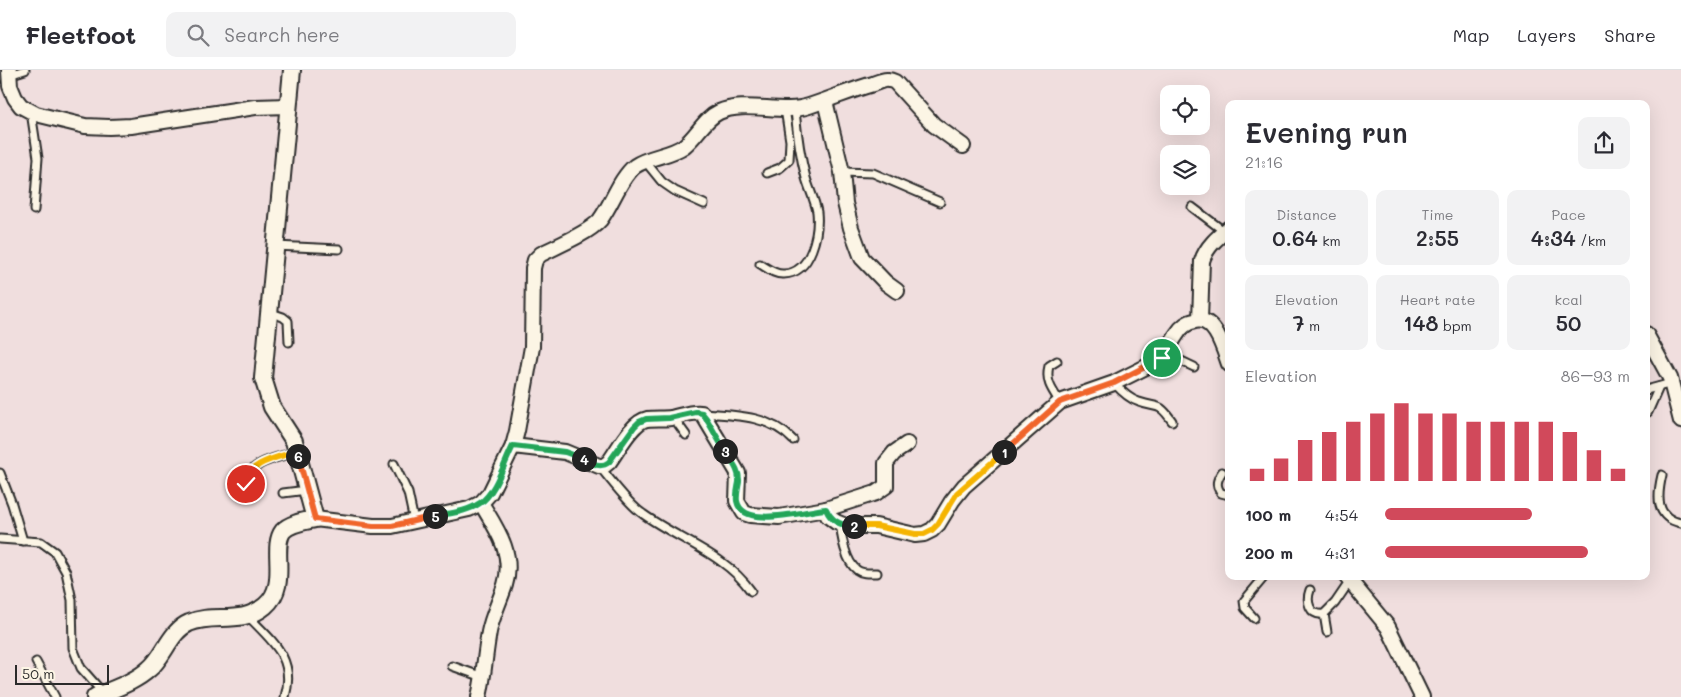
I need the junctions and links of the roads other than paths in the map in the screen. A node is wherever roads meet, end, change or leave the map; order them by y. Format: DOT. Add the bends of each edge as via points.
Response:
graph roads {
  1 [pos="24,70"];
  2 [pos="292,70"];
  3 [pos="9,72"];
  4 [pos="825,102"];
  5 [pos="288,106"];
  6 [pos="790,109"];
  7 [pos="31,112"];
  8 [pos="963,146"];
  9 [pos="645,161"];
  10 [pos="842,172"];
  11 [pos="767,173"];
  12 [pos="940,202"];
  13 [pos="704,204"];
  14 [pos="1192,207"];
  15 [pos="34,210"];
  16 [pos="1225,229"];
  17 [pos="1225,232"];
  18 [pos="274,246"];
  19 [pos="339,249"];
  20 [pos="760,264"];
  21 [pos="897,291"];
  22 [pos="268,312"];
  23 [pos="1200,320"];
  24 [pos="289,342"];
  25 [pos="1651,350"];
  26 [pos="1168,352"];
  27 [pos="1225,354"];
  28 [pos="1057,361"];
  29 [pos="1194,367"];
  30 [pos="1114,383"];
  31 [pos="1672,389"];
  32 [pos="1650,390"];
  33 [pos="1060,402"];
  34 [pos="1650,410"];
  35 [pos="702,413"];
  36 [pos="673,417"];
  37 [pos="1172,421"];
  38 [pos="1681,421"];
  39 [pos="686,435"];
  40 [pos="793,440"];
  41 [pos="908,444"];
  42 [pos="513,446"];
  43 [pos="297,451"];
  44 [pos="394,464"];
  45 [pos="599,466"];
  46 [pos="1222,472"];
  47 [pos="0,473"];
  48 [pos="1662,475"];
  49 [pos="246,484"];
  50 [pos="307,490"];
  51 [pos="283,493"];
  52 [pos="1225,494"];
  53 [pos="481,503"];
  54 [pos="826,509"];
  55 [pos="315,519"];
  56 [pos="414,521"];
  57 [pos="1681,523"];
  58 [pos="841,525"];
  59 [pos="0,539"];
  60 [pos="22,541"];
  61 [pos="877,572"];
  62 [pos="1262,580"];
  63 [pos="1347,580"];
  64 [pos="1349,580"];
  65 [pos="1310,590"];
  66 [pos="751,592"];
  67 [pos="1324,614"];
  68 [pos="248,615"];
  69 [pos="1254,618"];
  70 [pos="1327,632"];
  71 [pos="36,662"];
  72 [pos="452,666"];
  73 [pos="483,677"];
  74 [pos="99,695"];
  75 [pos="55,697"];
  76 [pos="285,697"];
  77 [pos="479,697"];
  78 [pos="1422,697"];
  1 -- 3 [label="lane"];
  2 -- 5 [label="street"];
  3 -- 7 [label="street" via="15,98"];
  4 -- 6 [label="street"];
  4 -- 8 [label="street" via="859,88 887,80 895,82 934,125"];
  4 -- 10 [label="street"];
  5 -- 7 [label="street" via="255,107 109,127 64,122"];
  5 -- 18 [label="street"];
  6 -- 9 [label="street" via="763,107 718,112 681,148"];
  6 -- 11 [label="lane" via="789,160"];
  6 -- 20 [label="lane" via="806,180 817,210 817,232 810,254 793,272 774,272"];
  7 -- 15 [label="lane" via="38,158"];
  9 -- 13 [label="lane" via="662,182"];
  9 -- 42 [label="street" via="628,173 598,222 535,260 531,360"];
  10 -- 12 [label="lane" via="874,173"];
  10 -- 21 [label="street" via="847,212 862,258"];
  14 -- 16 [label="lane"];
  17 -- 23 [label="street" via="1208,248 1202,261"];
  18 -- 19 [label="lane"];
  18 -- 22 [label="street"];
  22 -- 24 [label="lane" via="288,321"];
  22 -- 43 [label="street" via="265,390 272,407 292,435"];
  23 -- 26 [label="street" via="1182,327"];
  23 -- 27 [label="street" via="1215,330"];
  25 -- 31 [label="street"];
  26 -- 29 [label="lane"];
  26 -- 30 [label="street" via="1156,362"];
  28 -- 33 [label="lane" via="1049,366 1047,374 1050,387"];
  30 -- 33 [label="street"];
  30 -- 37 [label="lane" via="1122,393 1139,402 1157,405"];
  31 -- 32 [label="lane"];
  31 -- 34 [label="lane"];
  31 -- 38 [label="street"];
  33 -- 58 [label="street" via="964,486 932,530 915,534 876,526"];
  35 -- 36 [label="street"];
  35 -- 40 [label="lane" via="745,416 770,424"];
  35 -- 54 [label="street" via="738,473 737,501 744,513 779,517"];
  36 -- 39 [label="lane"];
  36 -- 45 [label="street" via="639,422 609,462"];
  41 -- 54 [label="street" via="894,452 886,463 886,486 876,493"];
  42 -- 45 [label="street" via="565,452"];
  42 -- 53 [label="street" via="490,493"];
  43 -- 49 [label="lane" via="258,465 252,469"];
  43 -- 50 [label="street"];
  44 -- 56 [label="lane" via="408,493"];
  45 -- 66 [label="lane" via="641,513 732,569"];
  46 -- 52 [label="lane" via="1217,483 1220,493"];
  47 -- 60 [label="lane"];
  48 -- 57 [label="lane" via="1659,490 1664,516 1672,522"];
  50 -- 51 [label="lane"];
  50 -- 55 [label="street"];
  53 -- 56 [label="street" via="469,509"];
  53 -- 73 [label="street" via="502,539 508,568 490,632"];
  54 -- 58 [label="street" via="828,516"];
  55 -- 56 [label="street" via="373,526"];
  55 -- 68 [label="street" via="284,530 280,538 278,582 274,595 265,606"];
  58 -- 61 [label="lane" via="843,545 855,569"];
  59 -- 60 [label="lane"];
  60 -- 74 [label="lane" via="41,542 55,552 66,572 72,600 73,648 81,668"];
  62 -- 69 [label="lane" via="1244,600 1245,608"];
  63 -- 67 [label="lane"];
  64 -- 78 [label="street" via="1388,627"];
  65 -- 67 [label="lane" via="1308,605 1319,615"];
  67 -- 70 [label="lane"];
  68 -- 74 [label="street" via="187,624 149,669"];
  68 -- 76 [label="lane" via="281,653 288,670"];
  71 -- 75 [label="lane"];
  72 -- 73 [label="lane"];
  73 -- 77 [label="street"];
}
